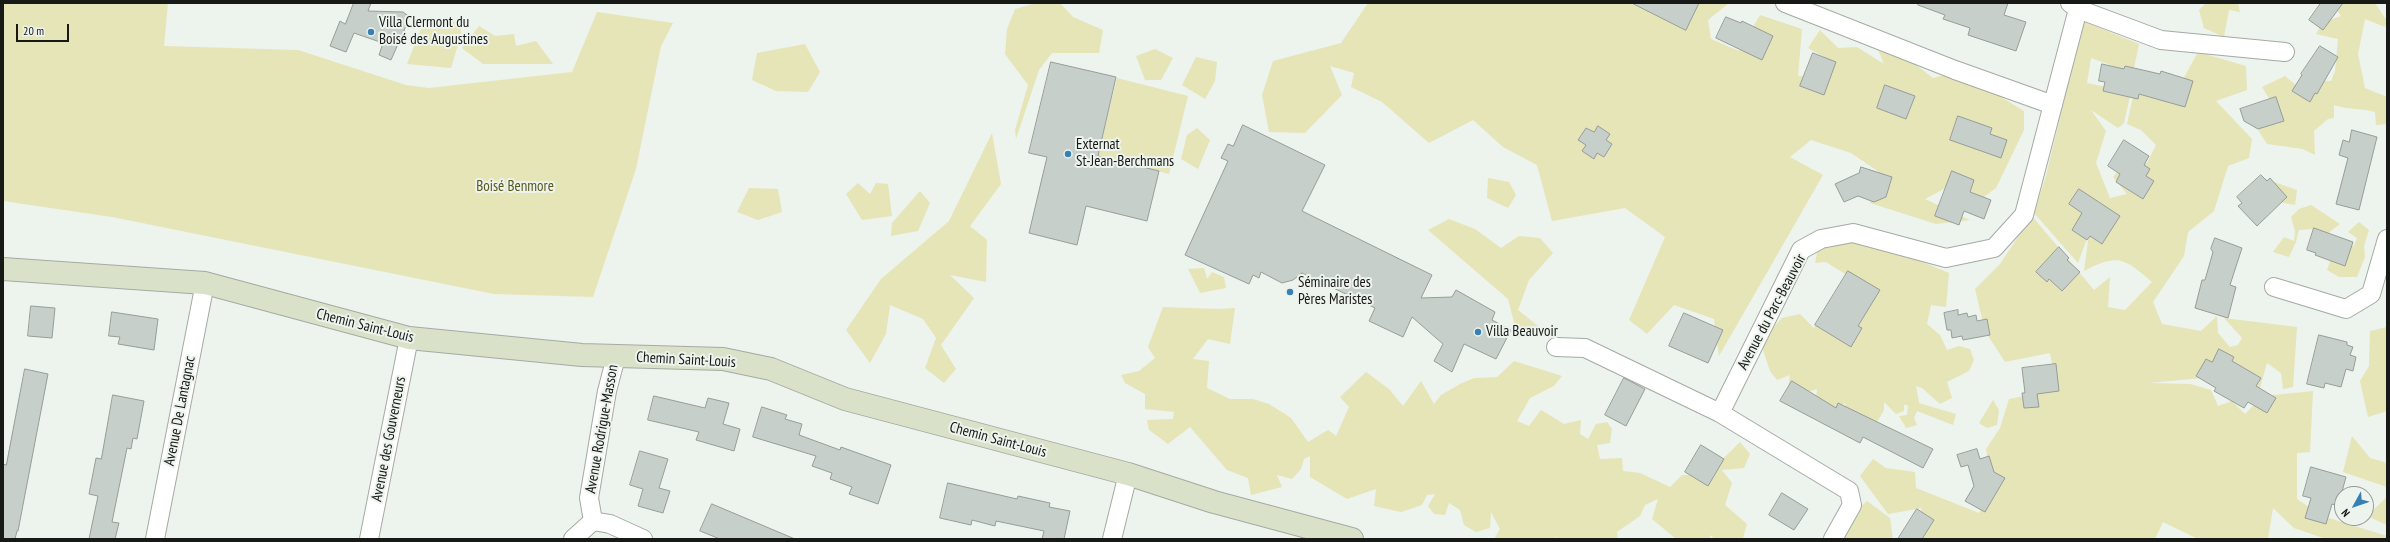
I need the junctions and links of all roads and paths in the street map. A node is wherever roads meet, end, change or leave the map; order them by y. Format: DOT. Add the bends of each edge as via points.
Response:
graph roads {
  1 [pos="1785,3"];
  2 [pos="2074,6"];
  3 [pos="2285,52"];
  4 [pos="2053,105"];
  5 [pos="2387,239"];
  6 [pos="3,269"];
  7 [pos="205,283"];
  8 [pos="2274,287"];
  9 [pos="409,338"];
  10 [pos="1556,347"];
  11 [pos="616,357"];
  12 [pos="1720,413"];
  13 [pos="1128,474"];
  14 [pos="593,520"];
  15 [pos="155,539"];
  16 [pos="369,539"];
  17 [pos="573,539"];
  18 [pos="643,539"];
  19 [pos="1112,539"];
  20 [pos="1352,539"];
  21 [pos="1833,539"];
  1 -- 4 [label="street" via="1955,70"];
  2 -- 3 [label="street, Avenue du Parc-Beauvoir" via="2161,40"];
  2 -- 4 [label="street, Avenue du Parc-Beauvoir"];
  4 -- 12 [label="street, Avenue du Parc-Beauvoir" via="2024,215 1994,248 1946,258 1853,233 1821,240 1801,250"];
  5 -- 8 [label="street" via="2371,294 2346,309"];
  6 -- 7 [label="street, Chemin Saint-Louis"];
  7 -- 9 [label="street, Chemin Saint-Louis"];
  7 -- 15 [label="street, Avenue De Lantagnac"];
  9 -- 11 [label="street, Chemin Saint-Louis" via="545,353"];
  9 -- 16 [label="street, Avenue des Gouverneurs"];
  10 -- 12 [label="street" via="1585,348"];
  11 -- 13 [label="street, Chemin Saint-Louis" via="723,359 771,369 845,399"];
  11 -- 14 [label="street, Avenue Rodrigue-Masson" via="607,391 589,498"];
  12 -- 21 [label="street" via="1849,490 1852,505"];
  13 -- 19 [label="street"];
  13 -- 20 [label="street, Chemin Saint-Louis" via="1214,502"];
  14 -- 17 [label="street"];
  14 -- 18 [label="street" via="610,524"];
}
